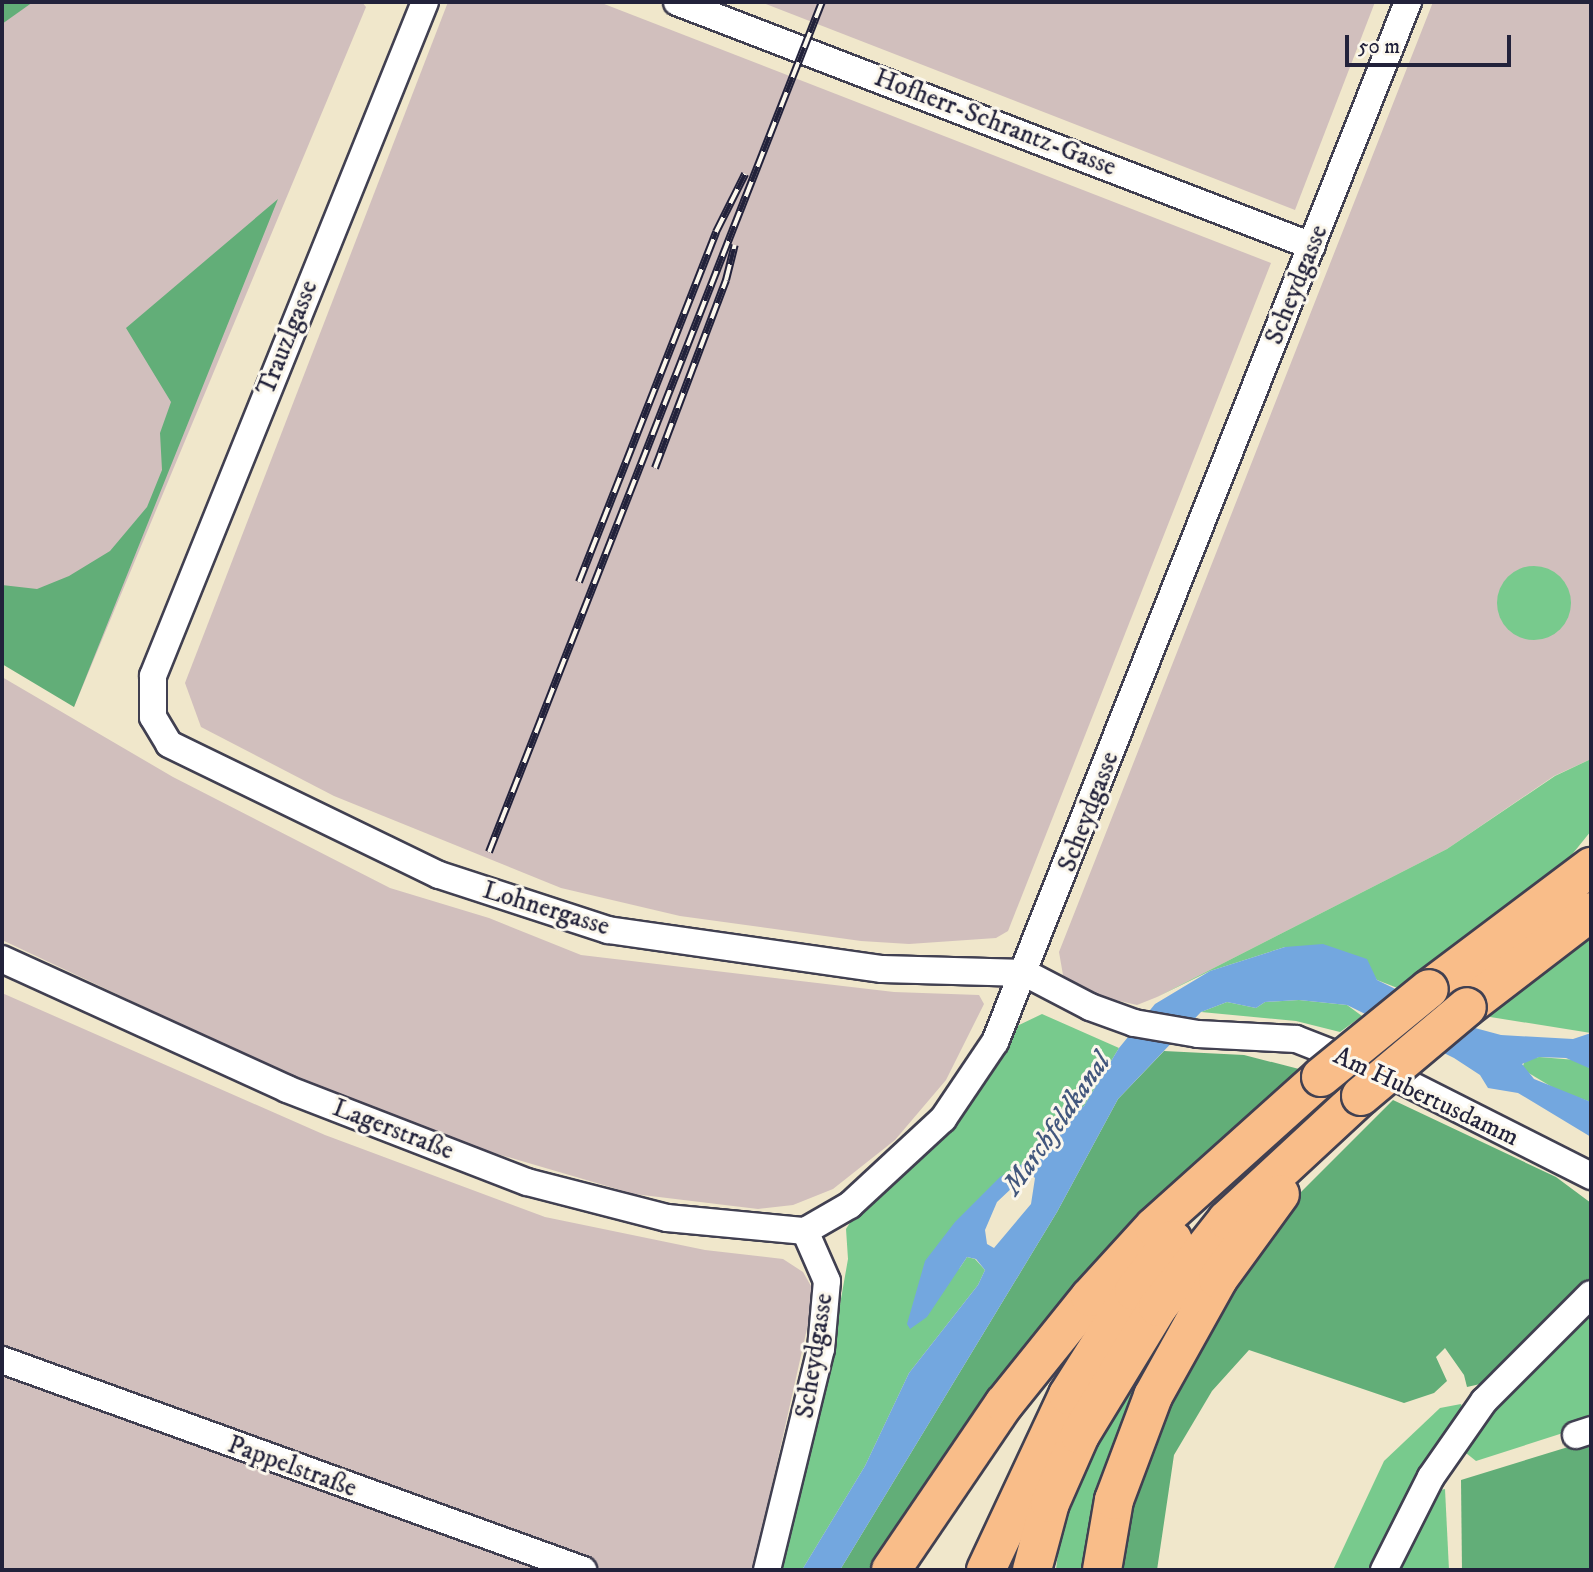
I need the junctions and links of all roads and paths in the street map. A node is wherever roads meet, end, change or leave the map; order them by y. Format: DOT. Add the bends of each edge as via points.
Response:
graph roads {
  1 [pos="425,2"];
  2 [pos="677,2"];
  3 [pos="1408,2"];
  4 [pos="1312,246"];
  5 [pos="153,676"];
  6 [pos="1591,867"];
  7 [pos="1591,912"];
  8 [pos="2,959"];
  9 [pos="1025,973"];
  10 [pos="1319,1136"];
  11 [pos="1242,1149"];
  12 [pos="1591,1176"];
  13 [pos="804,1231"];
  14 [pos="1591,1294"];
  15 [pos="2,1360"];
  16 [pos="583,1570"];
  17 [pos="767,1570"];
  18 [pos="891,1570"];
  19 [pos="986,1570"];
  20 [pos="1032,1570"];
  21 [pos="1102,1570"];
  22 [pos="1384,1570"];
  1 -- 5 [label="street, Trauzlgasse"];
  2 -- 4 [label="street, Hofherr-Schrantz-Gasse"];
  3 -- 4 [label="street, Scheydgasse"];
  4 -- 9 [label="street, Scheydgasse"];
  5 -- 9 [label="street, Lohnergasse" via="153,717 169,744 439,875 608,930 684,944 882,970"];
  6 -- 11 [label="highway, bridge" via="1429,989"];
  7 -- 10 [label="highway, bridge" via="1466,1007"];
  8 -- 13 [label="street, Lagerstraße" via="287,1089 527,1182 667,1218"];
  9 -- 12 [label="street, Am Hubertusdamm" via="1090,1007 1134,1023 1198,1034 1296,1039 1403,1081"];
  9 -- 13 [label="street, Scheydgasse" via="995,1042 943,1119 850,1205"];
  10 -- 20 [label="highway" via="1227,1220 1129,1350 1063,1471"];
  10 -- 21 [label="highway" via="1218,1279 1171,1358 1123,1469"];
  11 -- 18 [label="highway" via="1154,1227 1047,1348 959,1466"];
  11 -- 19 [label="highway" via="1101,1340 1040,1450"];
  13 -- 17 [label="street, Scheydgasse" via="827,1281 821,1349"];
  14 -- 22 [label="street" via="1484,1401 1431,1477"];
  15 -- 16 [label="street, Pappelstraße"];
}
